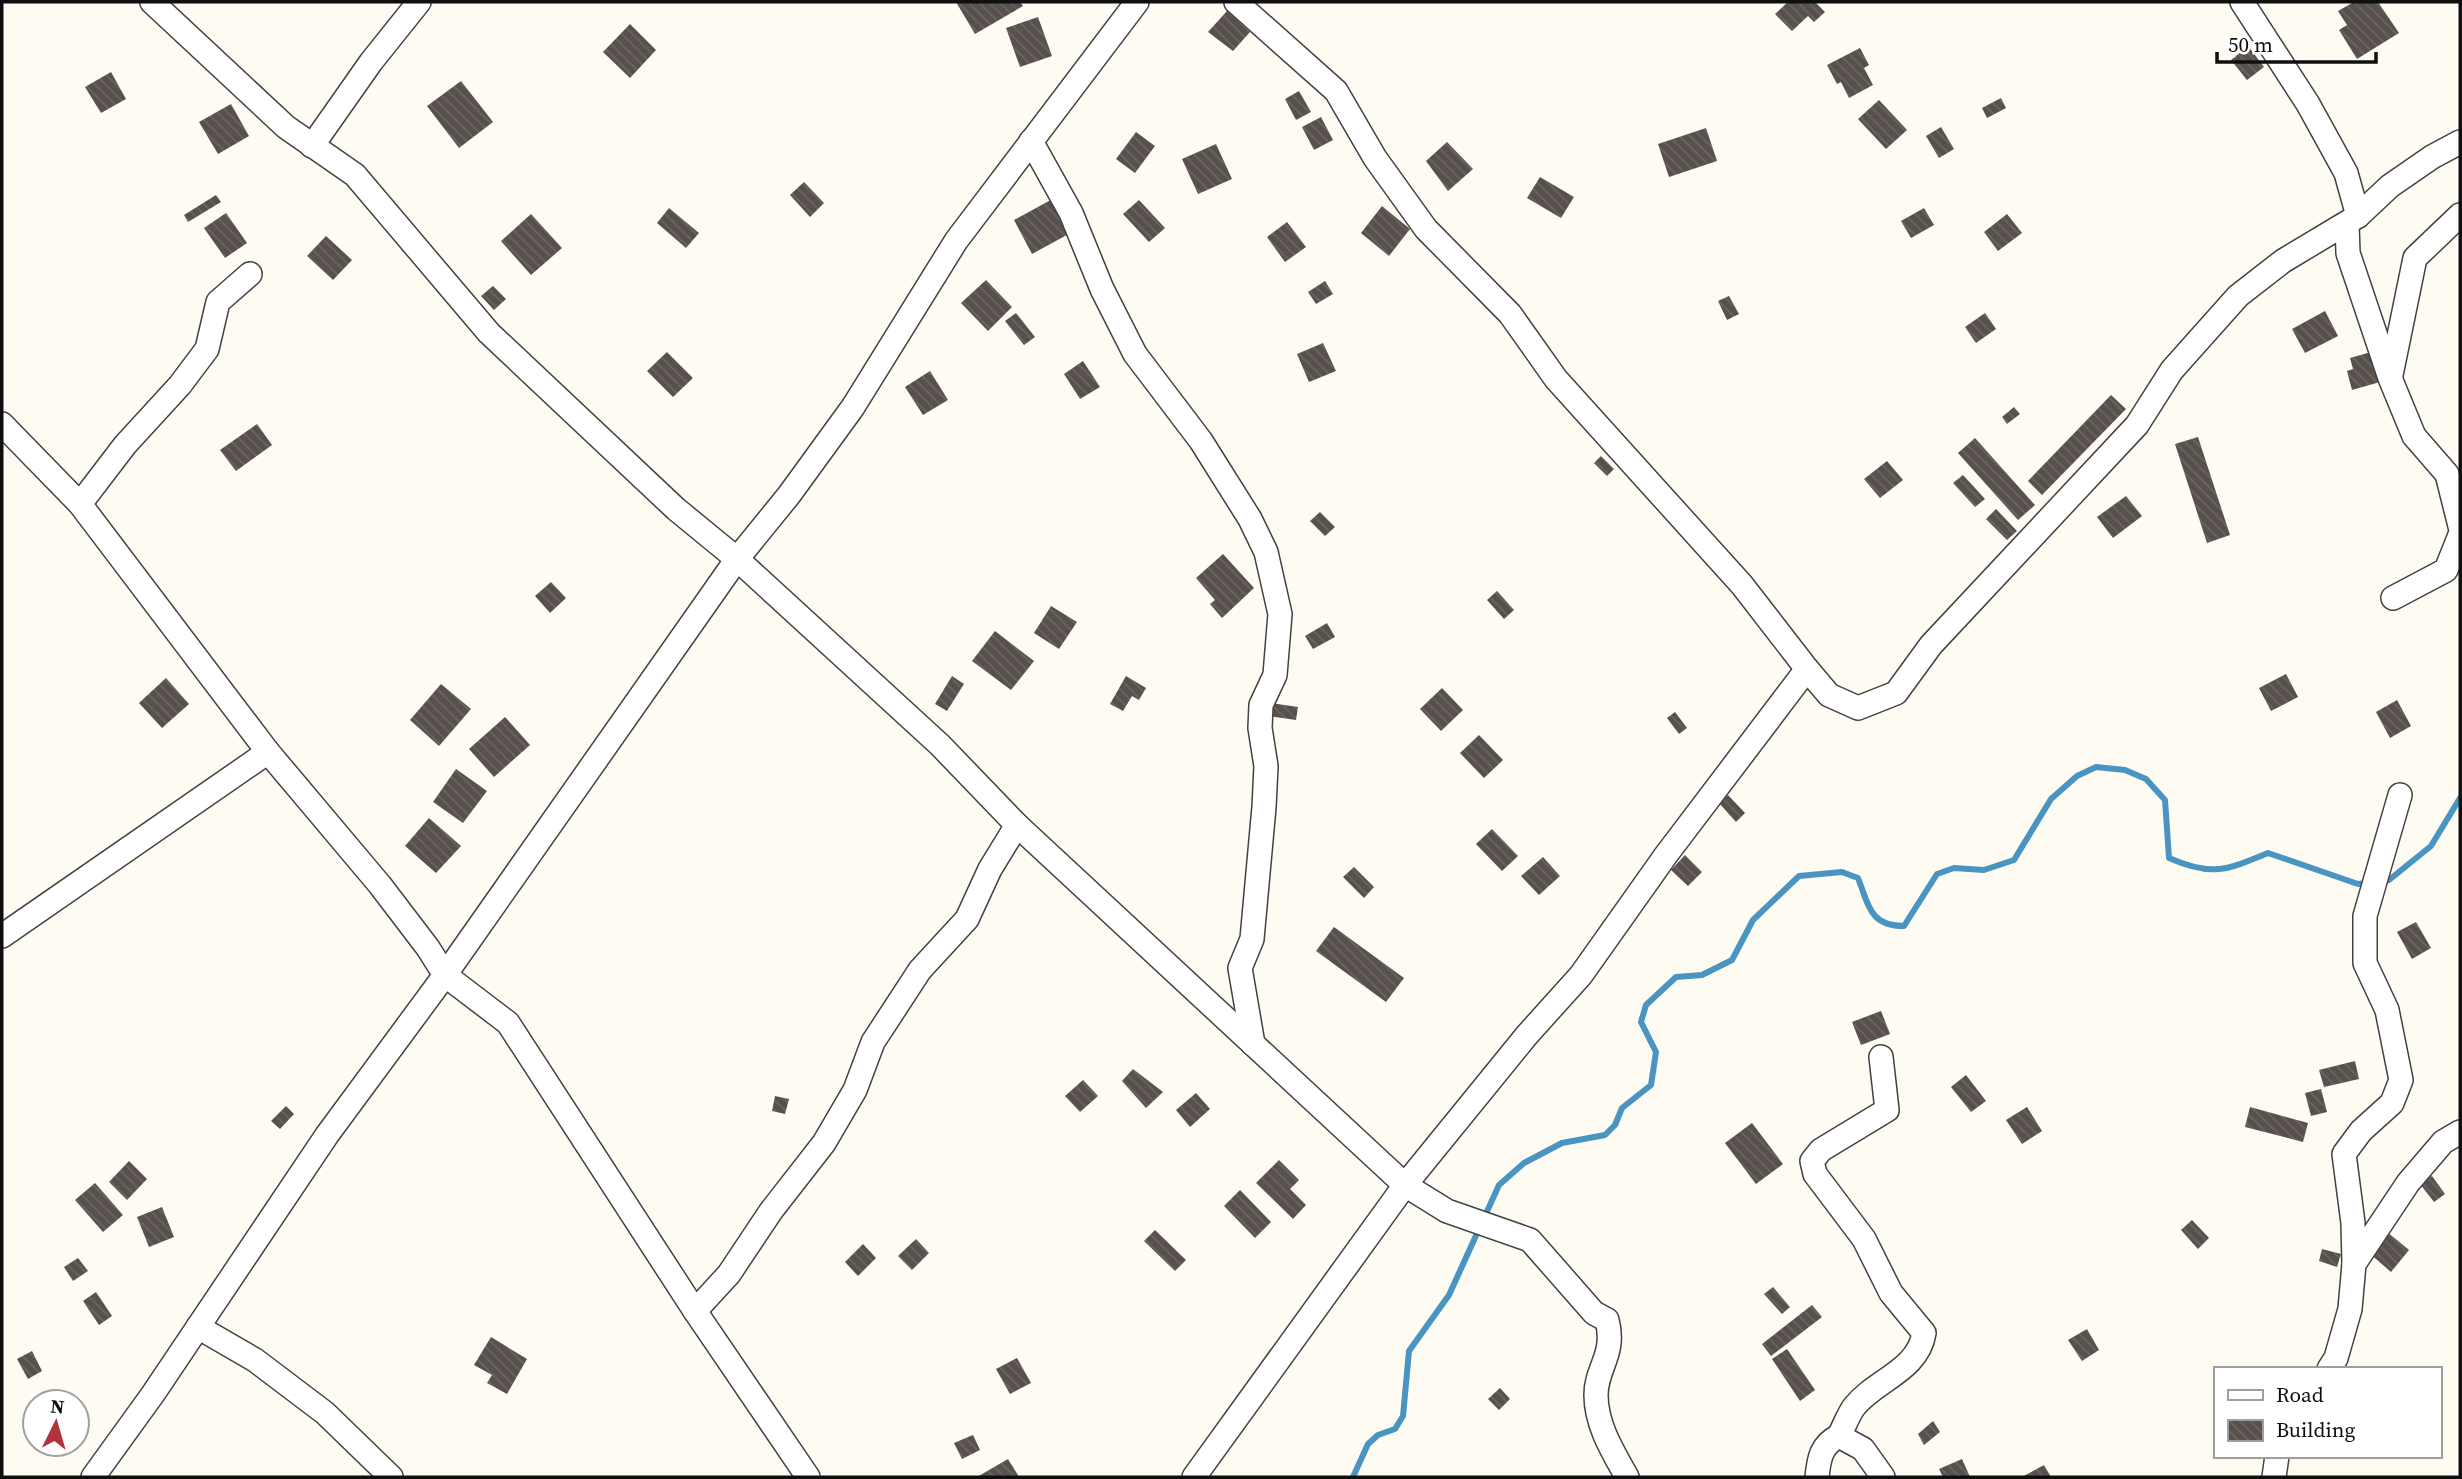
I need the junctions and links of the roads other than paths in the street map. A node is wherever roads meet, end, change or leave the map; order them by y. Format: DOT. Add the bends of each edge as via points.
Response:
graph roads {
  1 [pos="152,2"];
  2 [pos="419,2"];
  3 [pos="1137,2"];
  4 [pos="1236,2"];
  5 [pos="2242,2"];
  6 [pos="1031,141"];
  7 [pos="2460,142"];
  8 [pos="312,146"];
  9 [pos="2460,215"];
  10 [pos="2353,220"];
  11 [pos="250,274"];
  12 [pos="2390,378"];
  13 [pos="2,424"];
  14 [pos="80,504"];
  15 [pos="2460,526"];
  16 [pos="2460,535"];
  17 [pos="737,559"];
  18 [pos="2393,598"];
  19 [pos="1807,669"];
  20 [pos="268,752"];
  21 [pos="2400,795"];
  22 [pos="1017,825"];
  23 [pos="2,936"];
  24 [pos="445,975"];
  25 [pos="1253,1044"];
  26 [pos="1881,1057"];
  27 [pos="2460,1132"];
  28 [pos="1405,1185"];
  29 [pos="2354,1264"];
  30 [pos="695,1311"];
  31 [pos="198,1327"];
  32 [pos="2330,1367"];
  33 [pos="1839,1436"];
  34 [pos="2277,1458"];
  35 [pos="93,1477"];
  36 [pos="391,1477"];
  37 [pos="808,1477"];
  38 [pos="1194,1477"];
  39 [pos="1626,1477"];
  40 [pos="1817,1477"];
  41 [pos="1883,1477"];
  42 [pos="2274,1477"];
  1 -- 8 [label="street"];
  2 -- 8 [label="street"];
  3 -- 6 [label="street"];
  4 -- 19 [label="street" via="1336,91 1375,158 1426,229 1510,314 1556,379 1742,585"];
  5 -- 10 [label="street" via="2346,173"];
  6 -- 17 [label="street" via="956,241 853,407"];
  6 -- 25 [label="street" via="1071,213 1102,289 1136,354 1200,441 1266,552 1280,614 1275,675 1261,705 1266,766 1252,939 1240,968"];
  7 -- 10 [label="street" via="2390,186"];
  8 -- 17 [label="street" via="355,175 489,333 676,509"];
  9 -- 12 [label="street" via="2415,258"];
  10 -- 12 [label="street" via="2348,253"];
  10 -- 19 [label="street" via="2283,261 2238,296 2172,370 2137,425 1931,645 1896,693 1858,708 1829,695"];
  11 -- 14 [label="street" via="218,302 208,349"];
  12 -- 15 [label="street" via="2414,436 2447,474"];
  13 -- 14 [label="street"];
  14 -- 20 [label="street"];
  16 -- 18 [label="street" via="2446,570"];
  17 -- 22 [label="street" via="940,745"];
  17 -- 24 [label="street"];
  19 -- 28 [label="street" via="1581,975"];
  20 -- 23 [label="street"];
  20 -- 24 [label="street" via="380,885"];
  21 -- 29 [label="street" via="2365,915 2365,963 2387,1010 2401,1080 2392,1103 2344,1154"];
  22 -- 25 [label="street"];
  22 -- 30 [label="street" via="967,919 920,970 873,1042 855,1090 824,1143 729,1274"];
  24 -- 30 [label="street" via="508,1023"];
  24 -- 31 [label="street" via="327,1135"];
  25 -- 28 [label="street"];
  26 -- 33 [label="street" via="1887,1110 1821,1150 1812,1161 1815,1174 1864,1239 1891,1293 1924,1334 1922,1345 1905,1367 1854,1406"];
  27 -- 29 [label="street" via="2443,1142 2408,1183"];
  28 -- 38 [label="street"];
  28 -- 39 [label="street" via="1447,1211 1530,1240 1606,1321 1611,1339 1595,1394 1602,1431"];
  29 -- 32 [label="street" via="2350,1309"];
  30 -- 37 [label="street"];
  31 -- 35 [label="street"];
  31 -- 36 [label="street" via="255,1360 325,1413"];
  33 -- 40 [label="street" via="1827,1442"];
  33 -- 41 [label="street" via="1863,1449"];
  34 -- 42 [label="street"];
}
